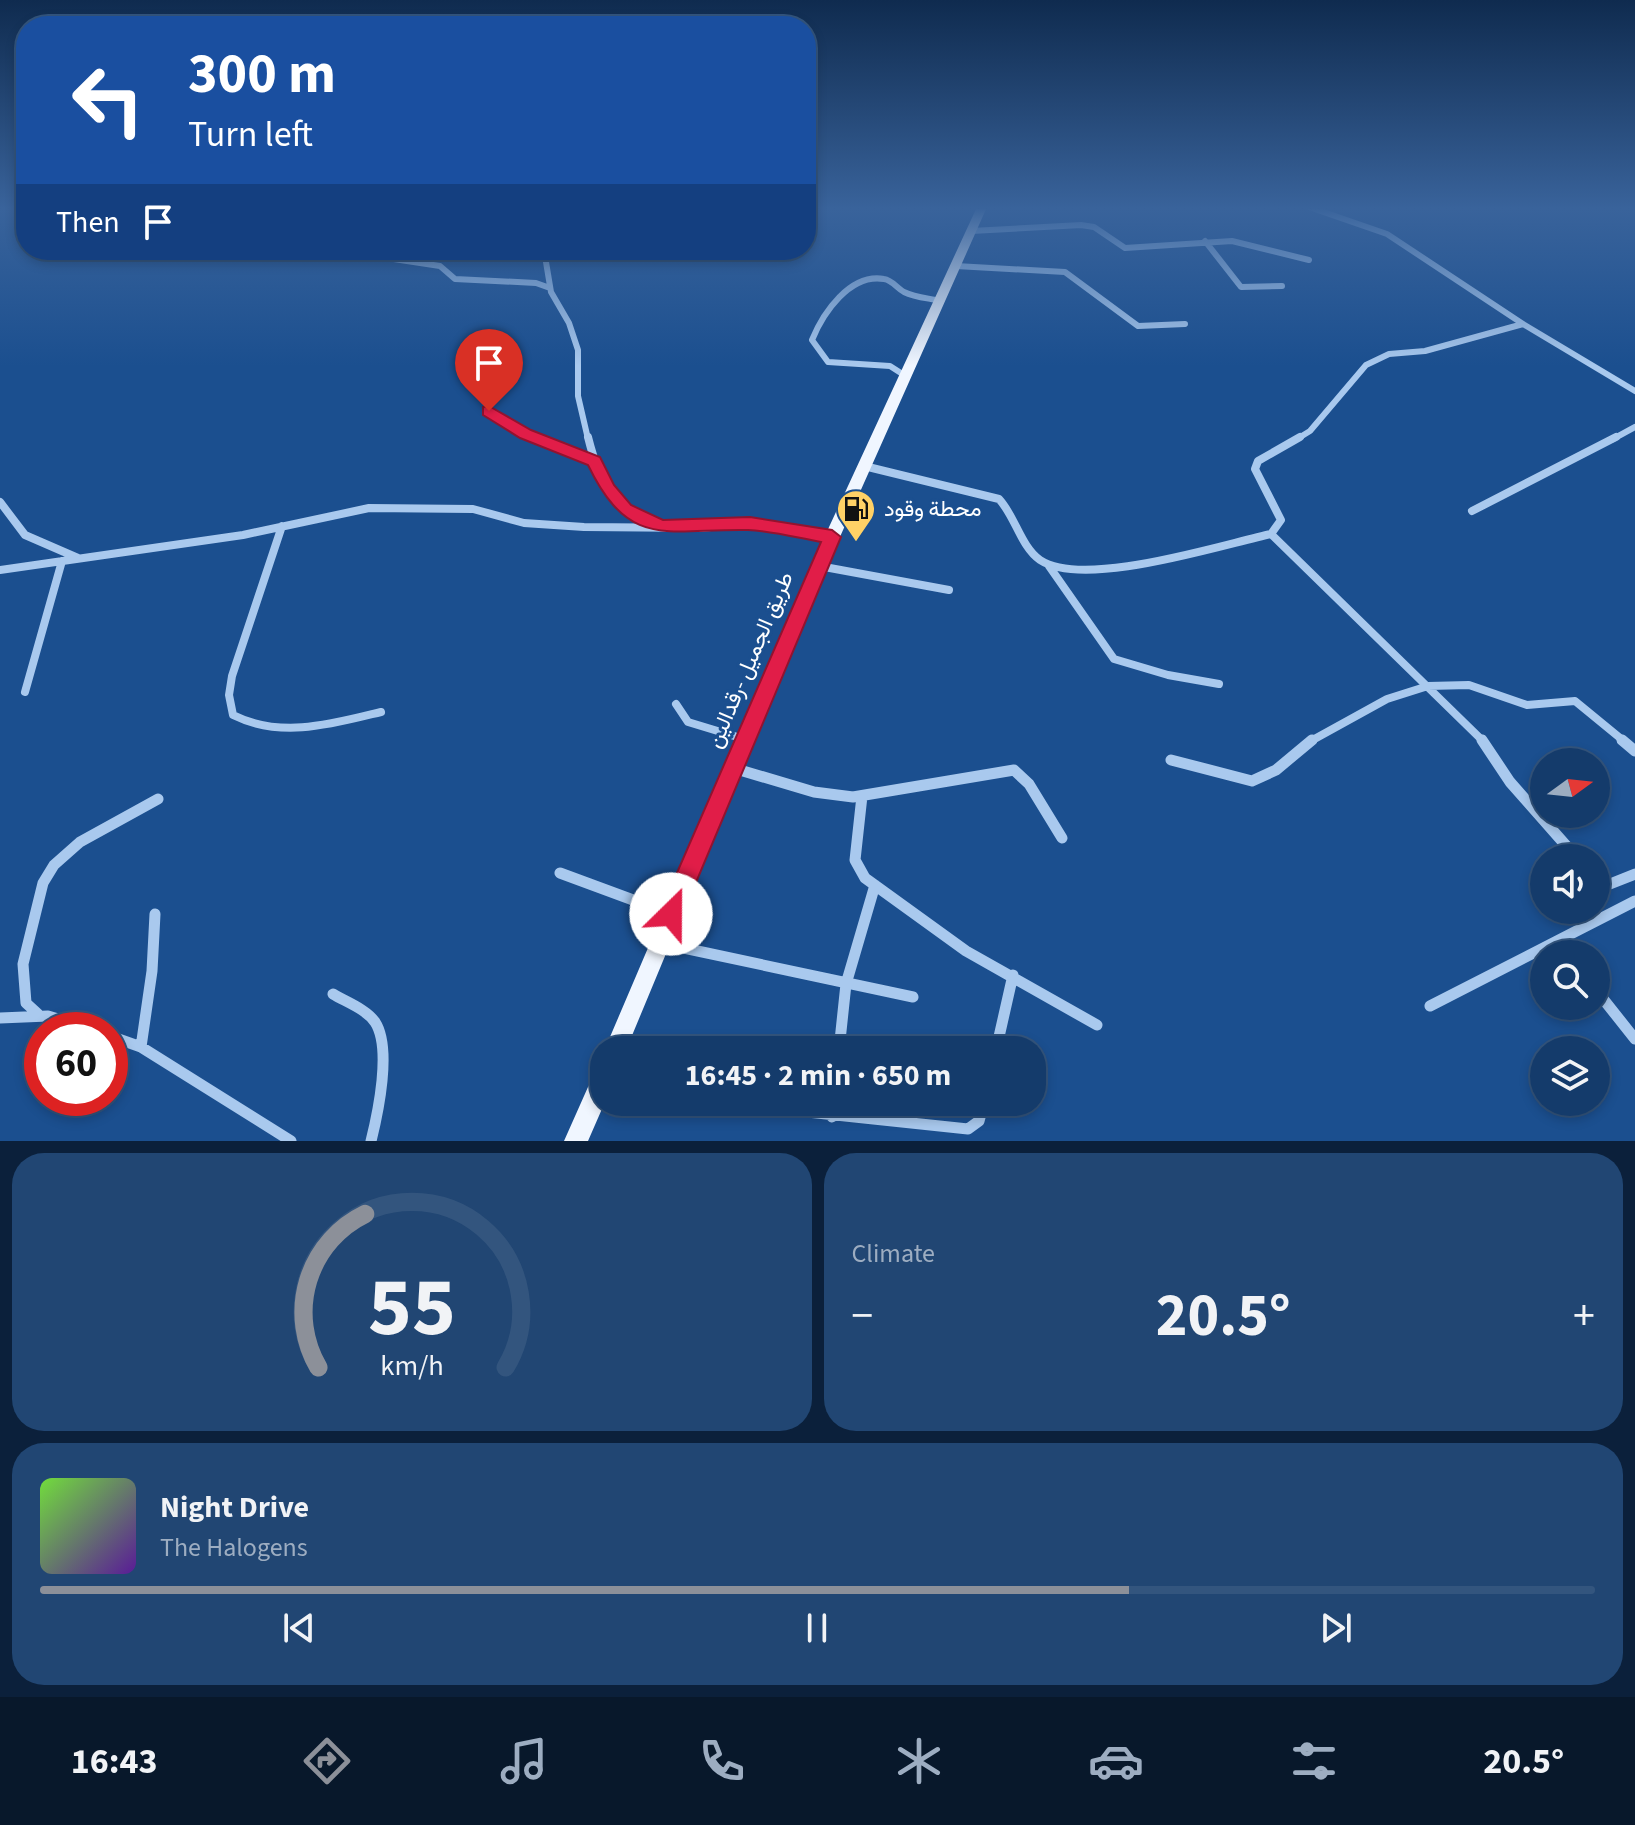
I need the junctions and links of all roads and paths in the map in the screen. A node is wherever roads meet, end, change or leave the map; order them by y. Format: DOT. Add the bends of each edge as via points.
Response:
graph roads {
  1 [pos="420,260"];
  2 [pos="546,260"];
  3 [pos="958,260"];
  4 [pos="1220,260"];
  5 [pos="1427,260"];
  6 [pos="956,266"];
  7 [pos="1282,286"];
  8 [pos="550,288"];
  9 [pos="941,301"];
  10 [pos="1185,324"];
  11 [pos="1523,324"];
  12 [pos="904,375"];
  13 [pos="1635,391"];
  14 [pos="489,411"];
  15 [pos="1635,427"];
  16 [pos="594,461"];
  17 [pos="864,466"];
  18 [pos="0,502"];
  19 [pos="625,510"];
  20 [pos="1472,511"];
  21 [pos="282,526"];
  22 [pos="615,527"];
  23 [pos="661,527"];
  24 [pos="1271,534"];
  25 [pos="832,537"];
  26 [pos="79,558"];
  27 [pos="62,561"];
  28 [pos="819,566"];
  29 [pos="1049,566"];
  30 [pos="0,570"];
  31 [pos="949,590"];
  32 [pos="1219,684"];
  33 [pos="1424,685"];
  34 [pos="25,692"];
  35 [pos="676,704"];
  36 [pos="381,712"];
  37 [pos="744,739"];
  38 [pos="1635,751"];
  39 [pos="1171,760"];
  40 [pos="733,767"];
  41 [pos="862,796"];
  42 [pos="158,799"];
  43 [pos="1062,838"];
  44 [pos="1565,844"];
  45 [pos="560,873"];
  46 [pos="1635,874"];
  47 [pos="1610,884"];
  48 [pos="875,885"];
  49 [pos="1635,901"];
  50 [pos="155,914"];
  51 [pos="671,914"];
  52 [pos="1561,940"];
  53 [pos="659,942"];
  54 [pos="1530,956"];
  55 [pos="1013,975"];
  56 [pos="846,984"];
  57 [pos="333,994"];
  58 [pos="913,997"];
  59 [pos="1430,1006"];
  60 [pos="1610,1008"];
  61 [pos="36,1012"];
  62 [pos="24,1015"];
  63 [pos="0,1018"];
  64 [pos="1097,1025"];
  65 [pos="621,1036"];
  66 [pos="840,1036"];
  67 [pos="999,1036"];
  68 [pos="1635,1039"];
  69 [pos="128,1042"];
  70 [pos="141,1047"];
  71 [pos="590,1110"];
  72 [pos="824,1116"];
  73 [pos="980,1116"];
  74 [pos="832,1117"];
  75 [pos="291,1141"];
  76 [pos="371,1141"];
  77 [pos="576,1141"];
  1 -- 8 [label="street" via="440,266 455,279"];
  2 -- 8 [label="street"];
  3 -- 6 [label="main road, طريق الجميل -رقدالين"];
  4 -- 7 [label="street" via="1241,287"];
  5 -- 11 [label="street"];
  6 -- 9 [label="main road, طريق الجميل -رقدالين"];
  6 -- 10 [label="street" via="1065,272 1138,326"];
  8 -- 16 [label="street" via="578,350 578,396"];
  9 -- 12 [label="main road, طريق الجميل -رقدالين"];
  9 -- 12 [label="street" via="908,294 878,279 840,297 816,329 812,340 828,362 890,366"];
  11 -- 13 [label="street"];
  11 -- 24 [label="street" via="1425,351 1389,354 1366,365 1310,431 1258,461 1257,477 1281,520"];
  12 -- 17 [label="main road, طريق الجميل -رقدالين"];
  14 -- 16 [label="street" via="526,434"];
  15 -- 20 [label="street"];
  16 -- 19 [label="street"];
  17 -- 25 [label="main road, طريق الجميل -رقدالين"];
  17 -- 29 [label="street" via="999,499 1028,545"];
  18 -- 26 [label="street" via="25,535"];
  19 -- 22 [label="street"];
  19 -- 23 [label="street"];
  21 -- 22 [label="street" via="369,508 473,509 533,524"];
  21 -- 26 [label="street"];
  21 -- 36 [label="street" via="232,676 233,715 243,722 292,728"];
  22 -- 23 [label="street"];
  23 -- 25 [label="street" via="750,524"];
  24 -- 29 [label="street" via="1152,561 1083,570"];
  24 -- 33 [label="street"];
  25 -- 28 [label="main road, طريق الجميل -رقدالين"];
  26 -- 27 [label="street"];
  27 -- 30 [label="street"];
  27 -- 34 [label="street"];
  28 -- 31 [label="street"];
  28 -- 37 [label="main road, طريق الجميل -رقدالين"];
  29 -- 32 [label="street" via="1114,659"];
  33 -- 38 [label="street" via="1472,685 1524,705 1575,701"];
  33 -- 39 [label="street" via="1341,723 1299,748 1264,779 1237,778"];
  33 -- 44 [label="street" via="1486,744 1510,782"];
  35 -- 37 [label="street" via="688,722"];
  37 -- 40 [label="main road, طريق الجميل -رقدالين"];
  40 -- 41 [label="street" via="814,792"];
  40 -- 51 [label="main road, طريق الجميل -رقدالين"];
  41 -- 43 [label="street" via="1014,770 1029,784"];
  41 -- 48 [label="street" via="855,860"];
  42 -- 61 [label="street" via="80,842 43,883 23,973 26,1003"];
  45 -- 51 [label="street"];
  46 -- 47 [label="street"];
  48 -- 55 [label="street" via="949,941"];
  48 -- 56 [label="street"];
  49 -- 52 [label="street"];
  50 -- 70 [label="street"];
  51 -- 53 [label="main road, طريق الجميل -رقدالين"];
  53 -- 56 [label="street"];
  53 -- 65 [label="main road, طريق الجميل -رقدالين"];
  54 -- 59 [label="street"];
  55 -- 64 [label="street"];
  55 -- 67 [label="street"];
  56 -- 58 [label="street"];
  56 -- 66 [label="street"];
  57 -- 76 [label="street" via="375,1021 381,1032"];
  60 -- 68 [label="street"];
  62 -- 63 [label="street"];
  69 -- 70 [label="street"];
  70 -- 75 [label="street"];
  71 -- 77 [label="main road"];
  72 -- 74 [label="street"];
  73 -- 74 [label="street" via="968,1129"];
}
